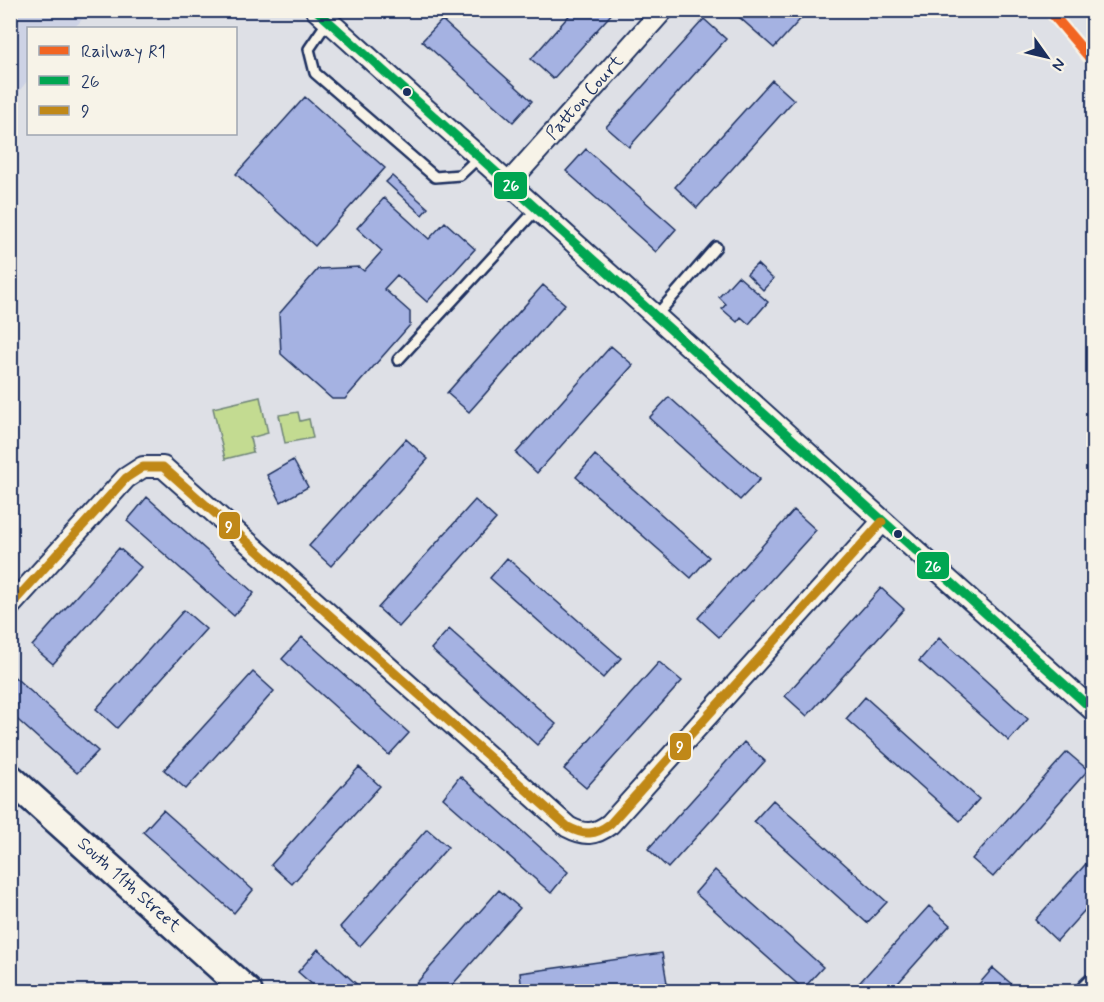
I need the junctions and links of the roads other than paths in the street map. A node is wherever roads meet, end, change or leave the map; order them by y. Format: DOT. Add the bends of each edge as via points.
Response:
graph roads {
  1 [pos="663,10"];
  2 [pos="322,16"];
  3 [pos="478,159"];
  4 [pos="507,185"];
  5 [pos="535,211"];
  6 [pos="716,247"];
  7 [pos="654,318"];
  8 [pos="398,360"];
  9 [pos="882,522"];
  10 [pos="10,606"];
  11 [pos="1094,711"];
  12 [pos="10,778"];
  13 [pos="1094,988"];
  14 [pos="248,992"];
  15 [pos="1090,992"];
  1 -- 4 [label="street, Patton Court"];
  2 -- 3 [label="street"];
  2 -- 3 [label="lane" via="309,49 315,73 435,177 460,175"];
  3 -- 4 [label="street"];
  4 -- 5 [label="street"];
  5 -- 7 [label="street"];
  5 -- 8 [label="lane"];
  6 -- 7 [label="lane"];
  7 -- 9 [label="street"];
  9 -- 10 [label="street" via="610,824 589,834 568,827 163,467 143,467 126,478"];
  9 -- 11 [label="street"];
  12 -- 14 [label="street, South 11th Street"];
  13 -- 15 [label="street"];
}
